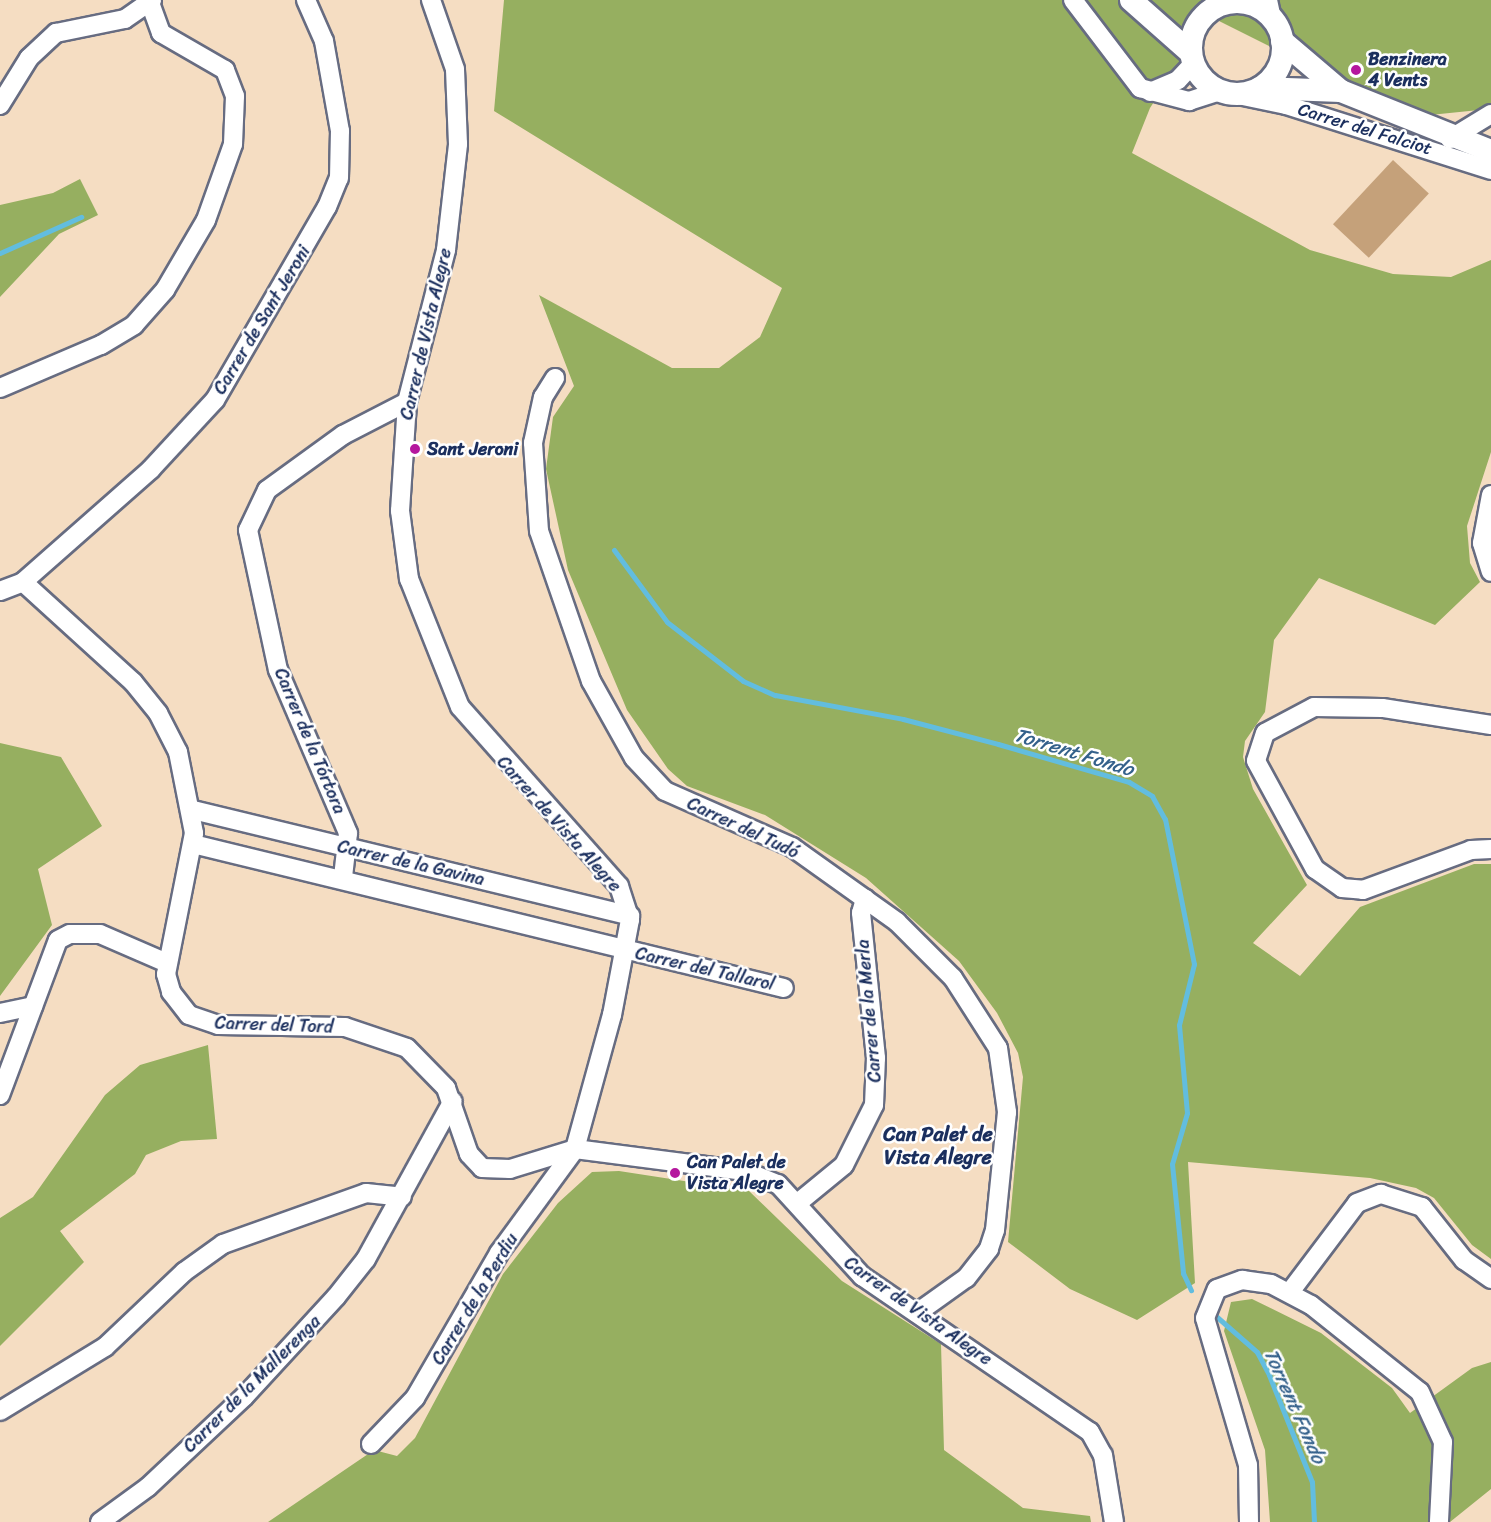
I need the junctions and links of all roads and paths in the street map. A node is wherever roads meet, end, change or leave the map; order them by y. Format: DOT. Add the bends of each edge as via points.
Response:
graph roads {
  1 [pos="306,0"];
  2 [pos="431,0"];
  3 [pos="1073,0"];
  4 [pos="1131,0"];
  5 [pos="151,1"];
  6 [pos="1220,2"];
  7 [pos="1270,9"];
  8 [pos="1282,41"];
  9 [pos="1192,58"];
  10 [pos="1260,88"];
  11 [pos="1341,91"];
  12 [pos="1150,92"];
  13 [pos="1228,93"];
  14 [pos="0,105"];
  15 [pos="1491,114"];
  16 [pos="1450,139"];
  17 [pos="1491,151"];
  18 [pos="1491,170"];
  19 [pos="555,378"];
  20 [pos="0,388"];
  21 [pos="407,402"];
  22 [pos="1491,495"];
  23 [pos="1491,572"];
  24 [pos="23,582"];
  25 [pos="0,591"];
  26 [pos="1491,725"];
  27 [pos="193,810"];
  28 [pos="193,844"];
  29 [pos="349,848"];
  30 [pos="1491,849"];
  31 [pos="343,878"];
  32 [pos="865,899"];
  33 [pos="630,916"];
  34 [pos="627,951"];
  35 [pos="166,963"];
  36 [pos="784,988"];
  37 [pos="33,1006"];
  38 [pos="0,1013"];
  39 [pos="0,1095"];
  40 [pos="453,1101"];
  41 [pos="575,1149"];
  42 [pos="402,1197"];
  43 [pos="799,1202"];
  44 [pos="1491,1279"];
  45 [pos="1290,1292"];
  46 [pos="917,1313"];
  47 [pos="0,1411"];
  48 [pos="371,1444"];
  49 [pos="100,1522"];
  50 [pos="1114,1522"];
  51 [pos="1249,1522"];
  52 [pos="1438,1522"];
  1 -- 24 [label="street, Carrer de Sant Jeroni" via="324,41 340,131 339,178 327,207 215,400 151,469"];
  2 -- 21 [label="street, Carrer de Vista Alegre" via="455,69 458,144 446,250"];
  3 -- 12 [label="street" via="1134,84"];
  4 -- 9 [label="main road"];
  5 -- 14 [label="street" via="125,19 56,33 29,58"];
  5 -- 20 [label="street" via="161,33 225,70 235,96 233,144 206,220 165,290 134,325 101,345"];
  6 -- 7 [label="main road"];
  6 -- 9 [label="main road" via="1200,20"];
  7 -- 8 [label="main road"];
  8 -- 10 [label="main road" via="1276,73"];
  8 -- 11 [label="main road"];
  9 -- 12 [label="street" via="1178,80"];
  9 -- 13 [label="main road"];
  10 -- 11 [label="main road"];
  10 -- 13 [label="main road"];
  11 -- 16 [label="main road"];
  12 -- 13 [label="street" via="1189,101"];
  13 -- 18 [label="street, Carrer del Falciot" via="1286,105"];
  15 -- 16 [label="street"];
  16 -- 17 [label="main road"];
  19 -- 32 [label="street, Carrer del Tudó" via="543,397 533,443 539,531 591,681 629,750 665,791 792,848"];
  21 -- 29 [label="street, Carrer de la Tórtora" via="373,416 275,483 257,502 248,530 278,670 336,800"];
  21 -- 33 [label="street, Carrer de Vista Alegre" via="400,511 404,552 418,614 447,682 473,726 619,886"];
  22 -- 23 [label="street" via="1482,543"];
  24 -- 25 [label="street, Carrer de Sant Jeroni"];
  24 -- 27 [label="street, Carrer del Tord" via="133,682 158,713 178,752"];
  26 -- 30 [label="street" via="1382,708 1314,707 1265,733 1256,761 1315,868 1342,888 1363,890 1471,849"];
  27 -- 28 [label="street, Carrer del Tord"];
  27 -- 29 [label="street, Carrer de la Gavina"];
  28 -- 31 [label="street, Carrer de la Gavina"];
  28 -- 35 [label="street, Carrer del Tord"];
  29 -- 31 [label="street, Carrer de la Tórtora"];
  29 -- 33 [label="street, Carrer de la Gavina"];
  31 -- 34 [label="street, Carrer de la Gavina"];
  32 -- 43 [label="street, Carrer de la Merla" via="861,913 876,1058 874,1105 844,1166"];
  32 -- 46 [label="street, Carrer del Tudó" via="918,941 953,978 998,1048 1007,1082 1001,1184 989,1249 966,1278"];
  33 -- 34 [label="street, Carrer de Vista Alegre"];
  34 -- 36 [label="street, Carrer del Tallarol"];
  34 -- 41 [label="street, Carrer de Vista Alegre"];
  35 -- 37 [label="street" via="117,939 70,934 48,954"];
  35 -- 40 [label="street, Carrer del Tord" via="171,992 200,1021 365,1032 422,1060"];
  37 -- 38 [label="street"];
  37 -- 39 [label="street"];
  40 -- 41 [label="street, Carrer del Tord" via="469,1154 482,1167 510,1168"];
  40 -- 42 [label="street, Carrer de la Mallerenga"];
  41 -- 43 [label="street, Carrer de Vista Alegre" via="745,1171 778,1184"];
  41 -- 48 [label="street, Carrer de la Perdiu" via="499,1253 414,1398"];
  42 -- 47 [label="street" via="366,1193 223,1244 184,1272 105,1347"];
  42 -- 49 [label="street, Carrer de la Mallerenga" via="366,1259 296,1345 148,1486"];
  43 -- 46 [label="street, Carrer de Vista Alegre" via="841,1260"];
  44 -- 45 [label="street" via="1464,1260 1422,1207 1381,1194 1358,1203 1315,1253"];
  45 -- 51 [label="street" via="1258,1281 1227,1282 1208,1301 1205,1318 1248,1465"];
  45 -- 52 [label="street" via="1393,1365 1432,1409 1443,1443"];
  46 -- 50 [label="street, Carrer de Vista Alegre" via="1090,1432 1103,1455"];
}
